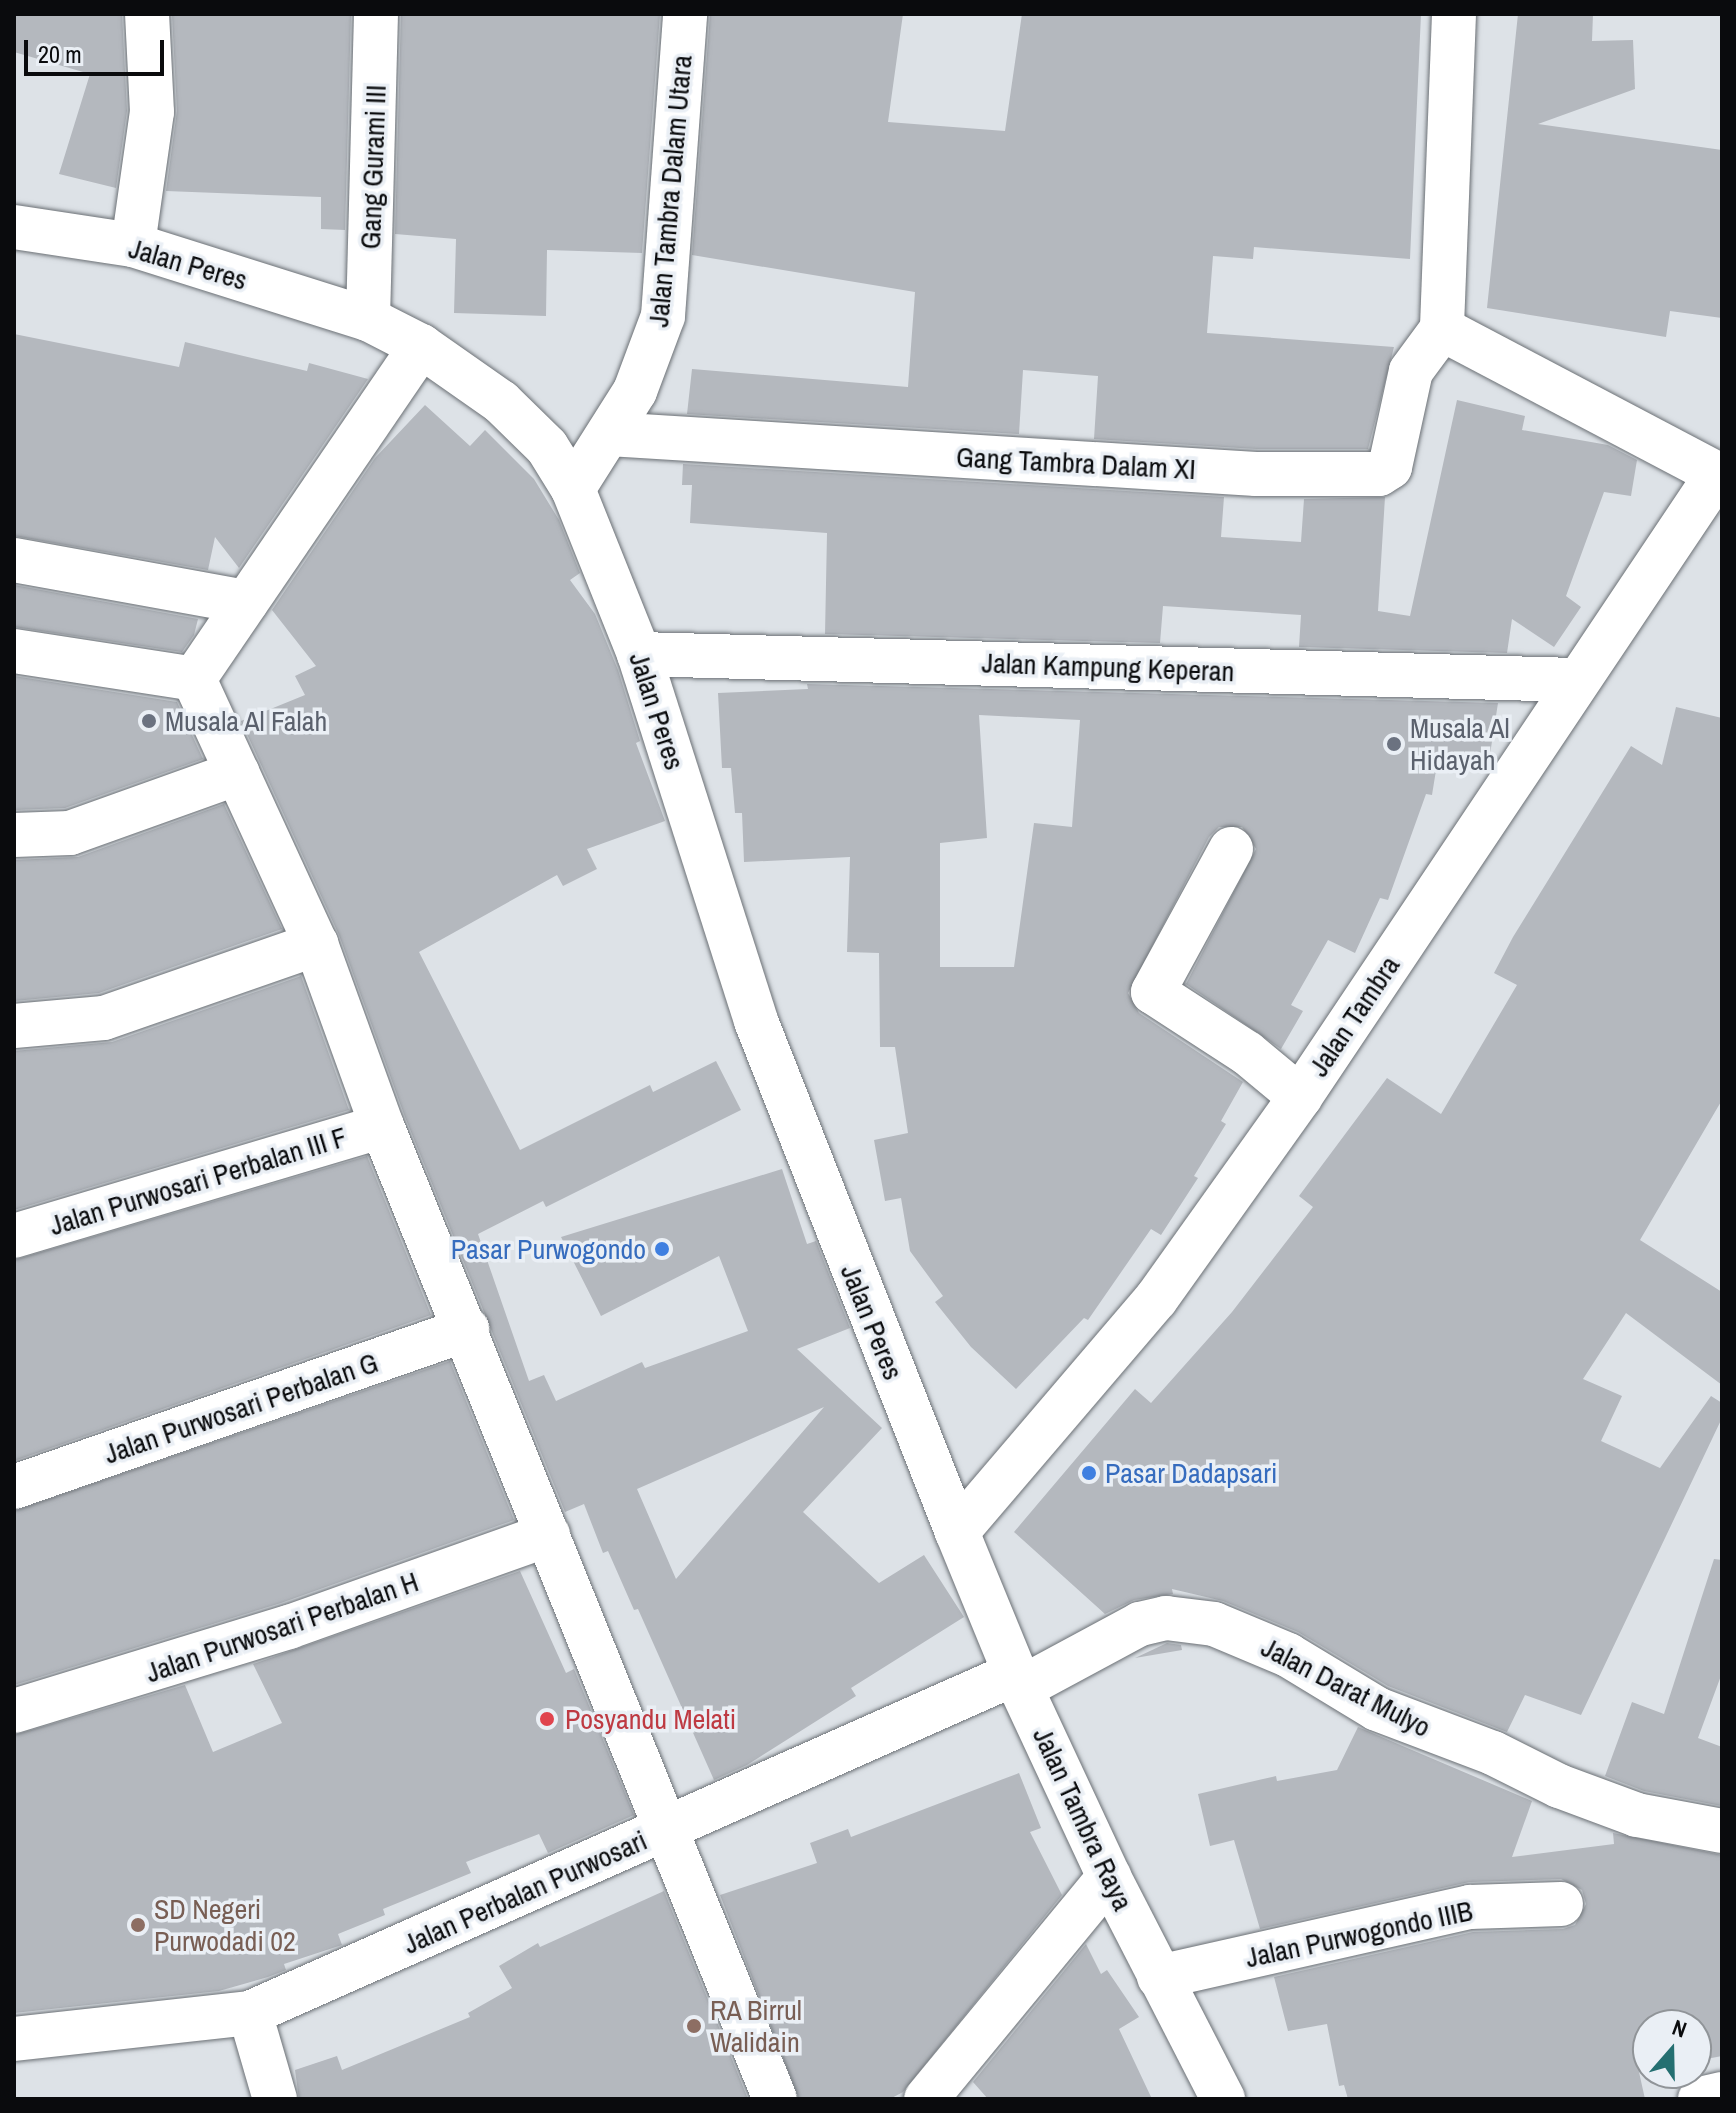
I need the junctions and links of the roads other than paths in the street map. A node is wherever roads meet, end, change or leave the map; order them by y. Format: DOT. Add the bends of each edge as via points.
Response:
graph roads {
  1 [pos="147,14"];
  2 [pos="376,14"];
  3 [pos="685,14"];
  4 [pos="1454,14"];
  5 [pos="14,227"];
  6 [pos="133,245"];
  7 [pos="368,319"];
  8 [pos="1442,329"];
  9 [pos="421,346"];
  10 [pos="609,434"];
  11 [pos="1719,474"];
  12 [pos="573,489"];
  13 [pos="14,560"];
  14 [pos="246,602"];
  15 [pos="14,651"];
  16 [pos="639,654"];
  17 [pos="194,679"];
  18 [pos="1578,680"];
  19 [pos="238,773"];
  20 [pos="14,835"];
  21 [pos="1231,849"];
  22 [pos="316,944"];
  23 [pos="14,1026"];
  24 [pos="1300,1097"];
  25 [pos="382,1126"];
  26 [pos="14,1236"];
  27 [pos="467,1329"];
  28 [pos="14,1487"];
  29 [pos="957,1532"];
  30 [pos="548,1535"];
  31 [pos="1019,1680"];
  32 [pos="14,1711"];
  33 [pos="665,1829"];
  34 [pos="1722,1831"];
  35 [pos="1109,1877"];
  36 [pos="1561,1904"];
  37 [pos="1159,1977"];
  38 [pos="250,2013"];
  39 [pos="14,2039"];
  40 [pos="1722,2094"];
  41 [pos="275,2099"];
  42 [pos="775,2099"];
  43 [pos="926,2099"];
  44 [pos="1223,2099"];
  45 [pos="1700,2099"];
  1 -- 6 [label="street" via="152,112"];
  2 -- 7 [label="street, Gang Gurami III"];
  3 -- 10 [label="street, Jalan Tambra Dalam Utara" via="663,316 635,391"];
  4 -- 8 [label="street"];
  5 -- 6 [label="street, Jalan Peres"];
  6 -- 7 [label="street, Jalan Peres"];
  7 -- 9 [label="street, Jalan Peres"];
  8 -- 10 [label="street, Gang Tambra Dalam XI" via="1411,371 1390,467 1379,474 1256,474"];
  8 -- 11 [label="street"];
  9 -- 12 [label="street, Jalan Peres" via="501,402 547,447"];
  9 -- 14 [label="street"];
  10 -- 12 [label="street, Jalan Tambra Dalam Utara"];
  11 -- 18 [label="street, Jalan Tambra"];
  12 -- 16 [label="street, Jalan Peres"];
  13 -- 14 [label="street"];
  14 -- 17 [label="street"];
  15 -- 17 [label="street"];
  16 -- 18 [label="street, Jalan Kampung Keperan"];
  16 -- 29 [label="street, Jalan Peres" via="756,1021"];
  17 -- 19 [label="street"];
  18 -- 24 [label="street, Jalan Tambra"];
  19 -- 20 [label="street" via="70,833"];
  19 -- 22 [label="street"];
  21 -- 24 [label="street" via="1153,992 1247,1053"];
  22 -- 23 [label="street" via="104,1018"];
  22 -- 25 [label="street"];
  24 -- 29 [label="street, Jalan Tambra" via="1156,1299"];
  25 -- 26 [label="street, Jalan Purwosari Perbalan III F"];
  25 -- 27 [label="street"];
  27 -- 28 [label="street, Jalan Purwosari Perbalan G"];
  27 -- 30 [label="street"];
  29 -- 31 [label="street, Jalan Tambra Raya"];
  30 -- 32 [label="street, Jalan Purwosari Perbalan H" via="289,1627 35,1709"];
  30 -- 33 [label="street"];
  31 -- 33 [label="street, Jalan Perbalan Purwosari"];
  31 -- 34 [label="street, Jalan Darat Mulyo" via="1140,1624 1166,1618 1214,1624 1288,1655 1377,1709 1493,1753 1559,1786 1637,1815"];
  31 -- 35 [label="street, Jalan Tambra Raya"];
  33 -- 38 [label="street, Jalan Perbalan Purwosari"];
  33 -- 42 [label="street"];
  35 -- 37 [label="street, Jalan Tambra Raya"];
  35 -- 43 [label="street"];
  36 -- 37 [label="street, Jalan Purwogondo IIIB" via="1470,1907"];
  37 -- 44 [label="street, Jalan Tambra Raya"];
  38 -- 39 [label="street, Jalan Perbalan Purwosari"];
  38 -- 41 [label="street"];
  40 -- 45 [label="street"];
}
